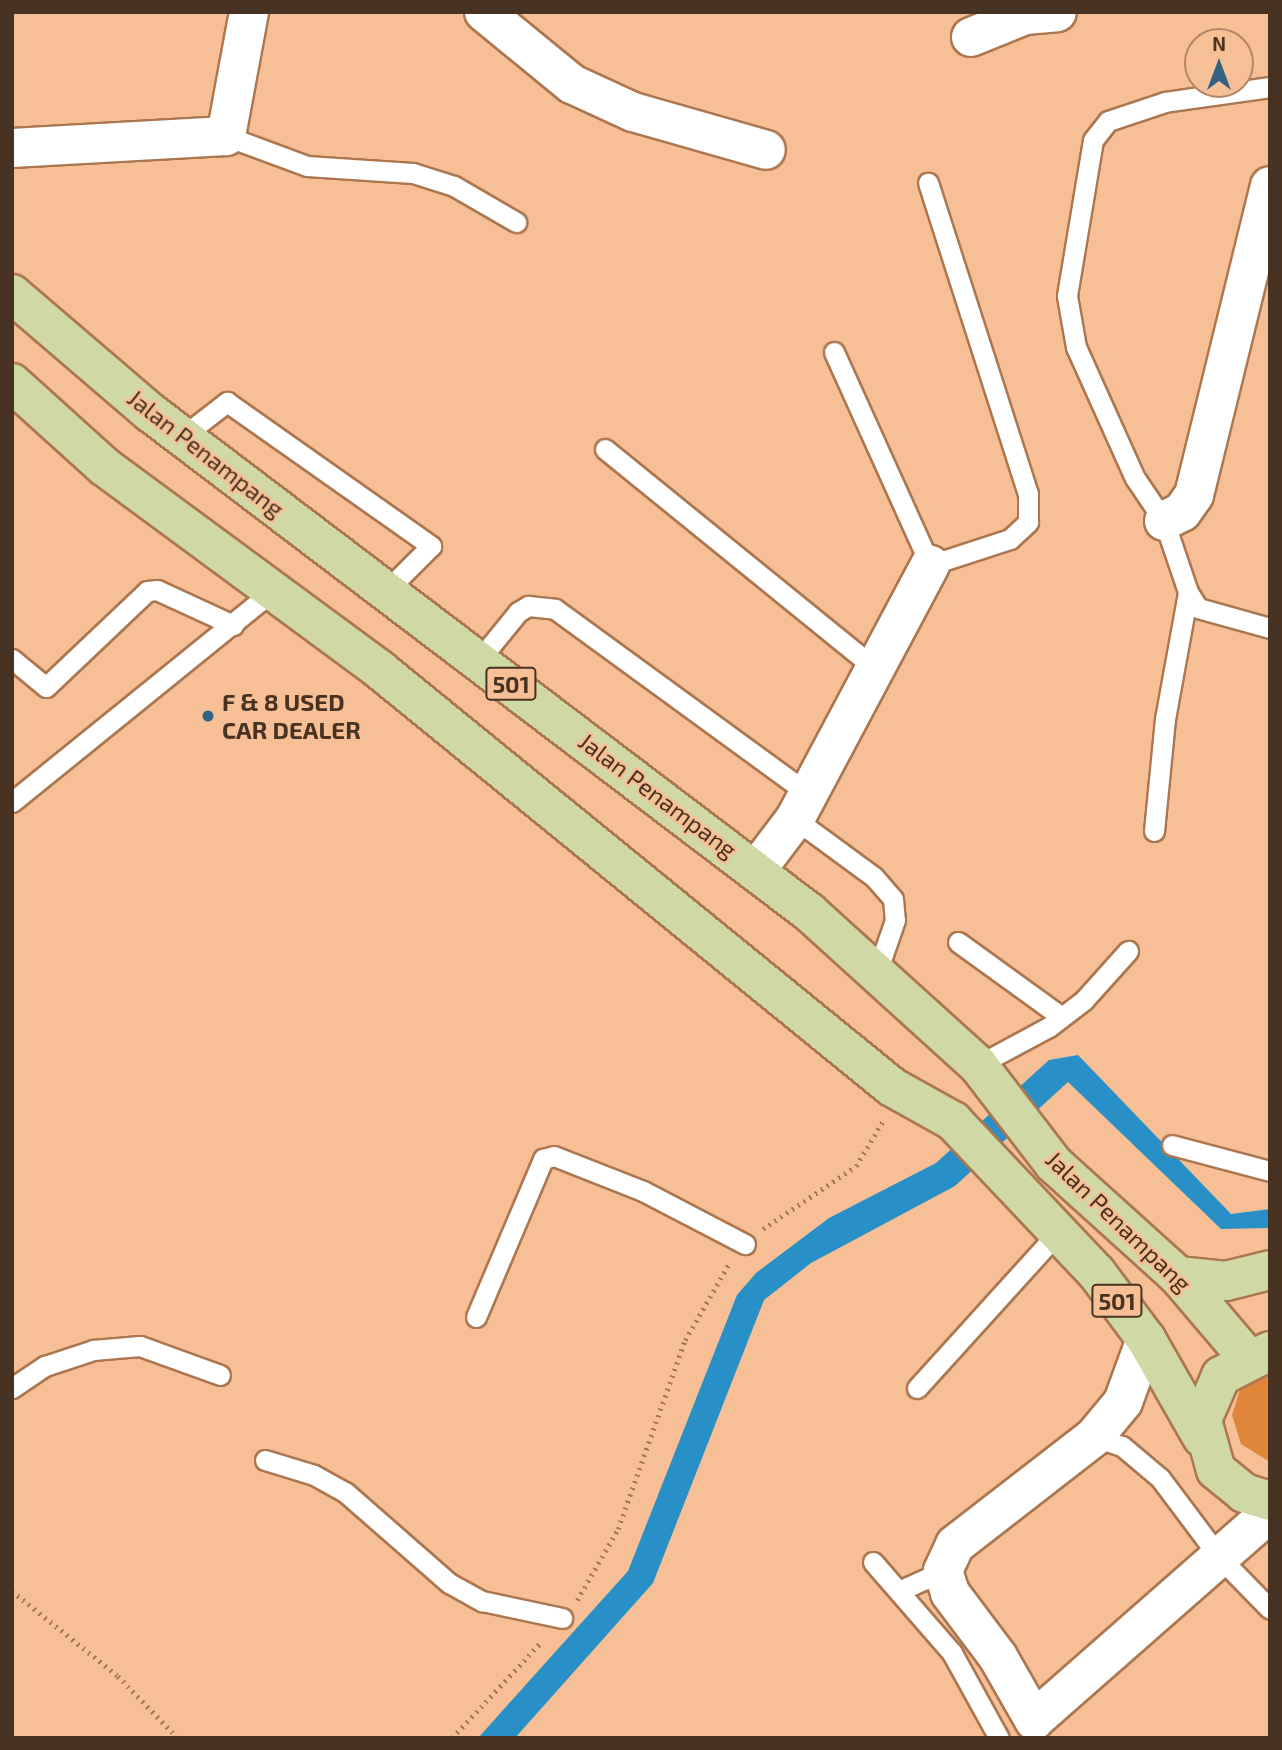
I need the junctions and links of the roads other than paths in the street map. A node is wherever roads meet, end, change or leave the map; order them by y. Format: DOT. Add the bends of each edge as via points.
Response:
graph roads {
  1 [pos="249,12"];
  2 [pos="269,12"];
  3 [pos="484,12"];
  4 [pos="1057,12"];
  5 [pos="971,37"];
  6 [pos="1270,88"];
  7 [pos="231,121"];
  8 [pos="12,148"];
  9 [pos="766,150"];
  10 [pos="928,183"];
  11 [pos="1270,186"];
  12 [pos="516,222"];
  13 [pos="12,294"];
  14 [pos="834,352"];
  15 [pos="12,383"];
  16 [pos="183,436"];
  17 [pos="605,449"];
  18 [pos="1164,521"];
  19 [pos="930,565"];
  20 [pos="387,590"];
  21 [pos="273,591"];
  22 [pos="1188,592"];
  23 [pos="233,625"];
  24 [pos="1270,628"];
  25 [pos="12,659"];
  26 [pos="480,660"];
  27 [pos="877,670"];
  28 [pos="12,802"];
  29 [pos="802,806"];
  30 [pos="1154,831"];
  31 [pos="757,869"];
  32 [pos="958,942"];
  33 [pos="1128,951"];
  34 [pos="877,972"];
  35 [pos="1059,1015"];
  36 [pos="988,1077"];
  37 [pos="1172,1145"];
  38 [pos="1270,1171"];
  39 [pos="1061,1229"];
  40 [pos="745,1244"];
  41 [pos="1270,1270"];
  42 [pos="1178,1276"];
  43 [pos="476,1317"];
  44 [pos="1146,1339"];
  45 [pos="1258,1354"];
  46 [pos="220,1375"];
  47 [pos="12,1388"];
  48 [pos="917,1388"];
  49 [pos="1094,1437"];
  50 [pos="1202,1437"];
  51 [pos="265,1460"];
  52 [pos="1270,1501"];
  53 [pos="1270,1513"];
  54 [pos="1220,1558"];
  55 [pos="873,1562"];
  56 [pos="943,1571"];
  57 [pos="899,1591"];
  58 [pos="1270,1609"];
  59 [pos="562,1619"];
  60 [pos="1040,1729"];
  61 [pos="999,1738"];
  1 -- 7 [label="street"];
  2 -- 7 [label="street" via="255,76"];
  3 -- 9 [label="street" via="572,84 633,111"];
  4 -- 5 [label="street" via="1025,15"];
  6 -- 18 [label="lane" via="1128,113 1108,121 1093,140 1070,268 1070,319 1135,478"];
  7 -- 8 [label="street"];
  7 -- 12 [label="lane" via="307,166 413,173 454,186"];
  10 -- 19 [label="lane" via="1028,494 1028,522 1010,539"];
  11 -- 18 [label="street" via="1194,495 1182,512"];
  13 -- 16 [label="main road, Jalan Penampang / 501"];
  14 -- 19 [label="lane"];
  15 -- 21 [label="main road, Jalan Penampang / 501" via="106,467"];
  16 -- 20 [label="main road, Jalan Penampang / 501"];
  16 -- 20 [label="lane" via="227,402 431,546"];
  17 -- 27 [label="lane"];
  18 -- 22 [label="lane"];
  19 -- 27 [label="street"];
  20 -- 26 [label="main road, Jalan Penampang / 501"];
  21 -- 23 [label="lane"];
  21 -- 39 [label="main road, Jalan Penampang / 501" via="380,670 892,1087 953,1121"];
  22 -- 24 [label="lane" via="1198,608"];
  22 -- 30 [label="lane" via="1165,719"];
  23 -- 25 [label="lane" via="157,590 147,591 46,687"];
  23 -- 28 [label="lane"];
  26 -- 29 [label="lane" via="518,612 528,606 555,609"];
  26 -- 31 [label="main road, Jalan Penampang / 501"];
  27 -- 29 [label="street"];
  29 -- 31 [label="street"];
  29 -- 34 [label="lane" via="893,899 895,920"];
  31 -- 34 [label="main road, Jalan Penampang / 501"];
  32 -- 35 [label="lane"];
  33 -- 35 [label="lane" via="1084,1000"];
  34 -- 36 [label="main road, Jalan Penampang / 501"];
  35 -- 36 [label="lane"];
  36 -- 42 [label="main road, Jalan Penampang / 501" via="1054,1164"];
  37 -- 38 [label="lane"];
  39 -- 44 [label="main road, Jalan Penampang / 501"];
  39 -- 48 [label="lane"];
  40 -- 43 [label="lane" via="643,1191 554,1156 543,1158"];
  41 -- 42 [label="main road" via="1226,1282"];
  42 -- 45 [label="main road, Jalan Penampang / 501"];
  44 -- 49 [label="street" via="1123,1402"];
  44 -- 50 [label="main road, Jalan Penampang / 501"];
  45 -- 50 [label="main road" via="1211,1389"];
  46 -- 47 [label="lane" via="140,1346 93,1350 45,1366"];
  49 -- 54 [label="lane" via="1122,1446 1160,1478"];
  49 -- 56 [label="street" via="954,1545"];
  50 -- 52 [label="main road, Jalan Penampang" via="1228,1484"];
  51 -- 59 [label="lane" via="345,1492 449,1583 482,1601"];
  53 -- 54 [label="street"];
  54 -- 58 [label="lane"];
  54 -- 60 [label="street"];
  55 -- 57 [label="lane"];
  56 -- 57 [label="lane"];
  56 -- 60 [label="street" via="950,1593 998,1657"];
  57 -- 61 [label="lane" via="952,1653"];
}
